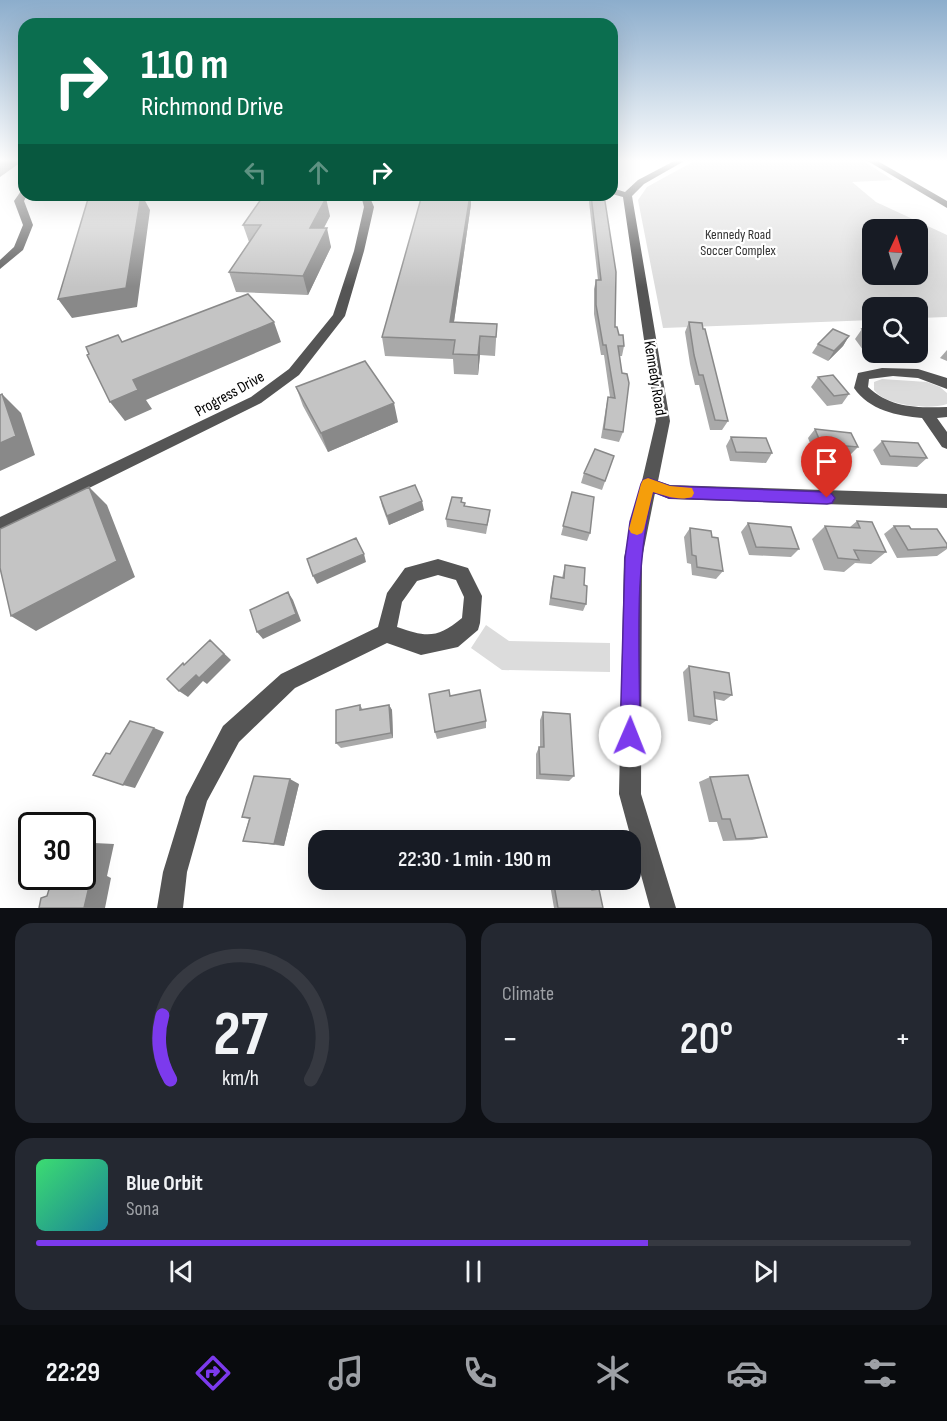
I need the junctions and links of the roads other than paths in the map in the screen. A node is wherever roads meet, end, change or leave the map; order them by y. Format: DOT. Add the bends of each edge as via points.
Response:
graph roads {
  1 [pos="20,202"];
  2 [pos="367,202"];
  3 [pos="622,202"];
  4 [pos="0,266"];
  5 [pos="947,384"];
  6 [pos="947,412"];
  7 [pos="927,414"];
  8 [pos="947,443"];
  9 [pos="648,484"];
  10 [pos="947,501"];
  11 [pos="0,525"];
  12 [pos="386,633"];
  13 [pos="170,908"];
  14 [pos="663,908"];
  1 -- 4 [label="street" via="28,225 19,248"];
  2 -- 11 [label="street, Progress Drive" via="359,251 339,316 294,372 256,400"];
  3 -- 9 [label="street, Kennedy Road" via="663,421 659,454"];
  5 -- 7 [label="street" via="929,376 903,373 863,376 861,388 877,404"];
  6 -- 7 [label="street"];
  7 -- 8 [label="street"];
  9 -- 10 [label="street" via="669,492"];
  9 -- 14 [label="street, Kennedy Road" via="633,558 630,794"];
  12 -- 12 [label="street" via="421,645 451,640 471,623 473,596 462,574 438,567 411,574 393,599"];
  12 -- 13 [label="street" via="288,681 231,734 197,797 175,873"];
}
